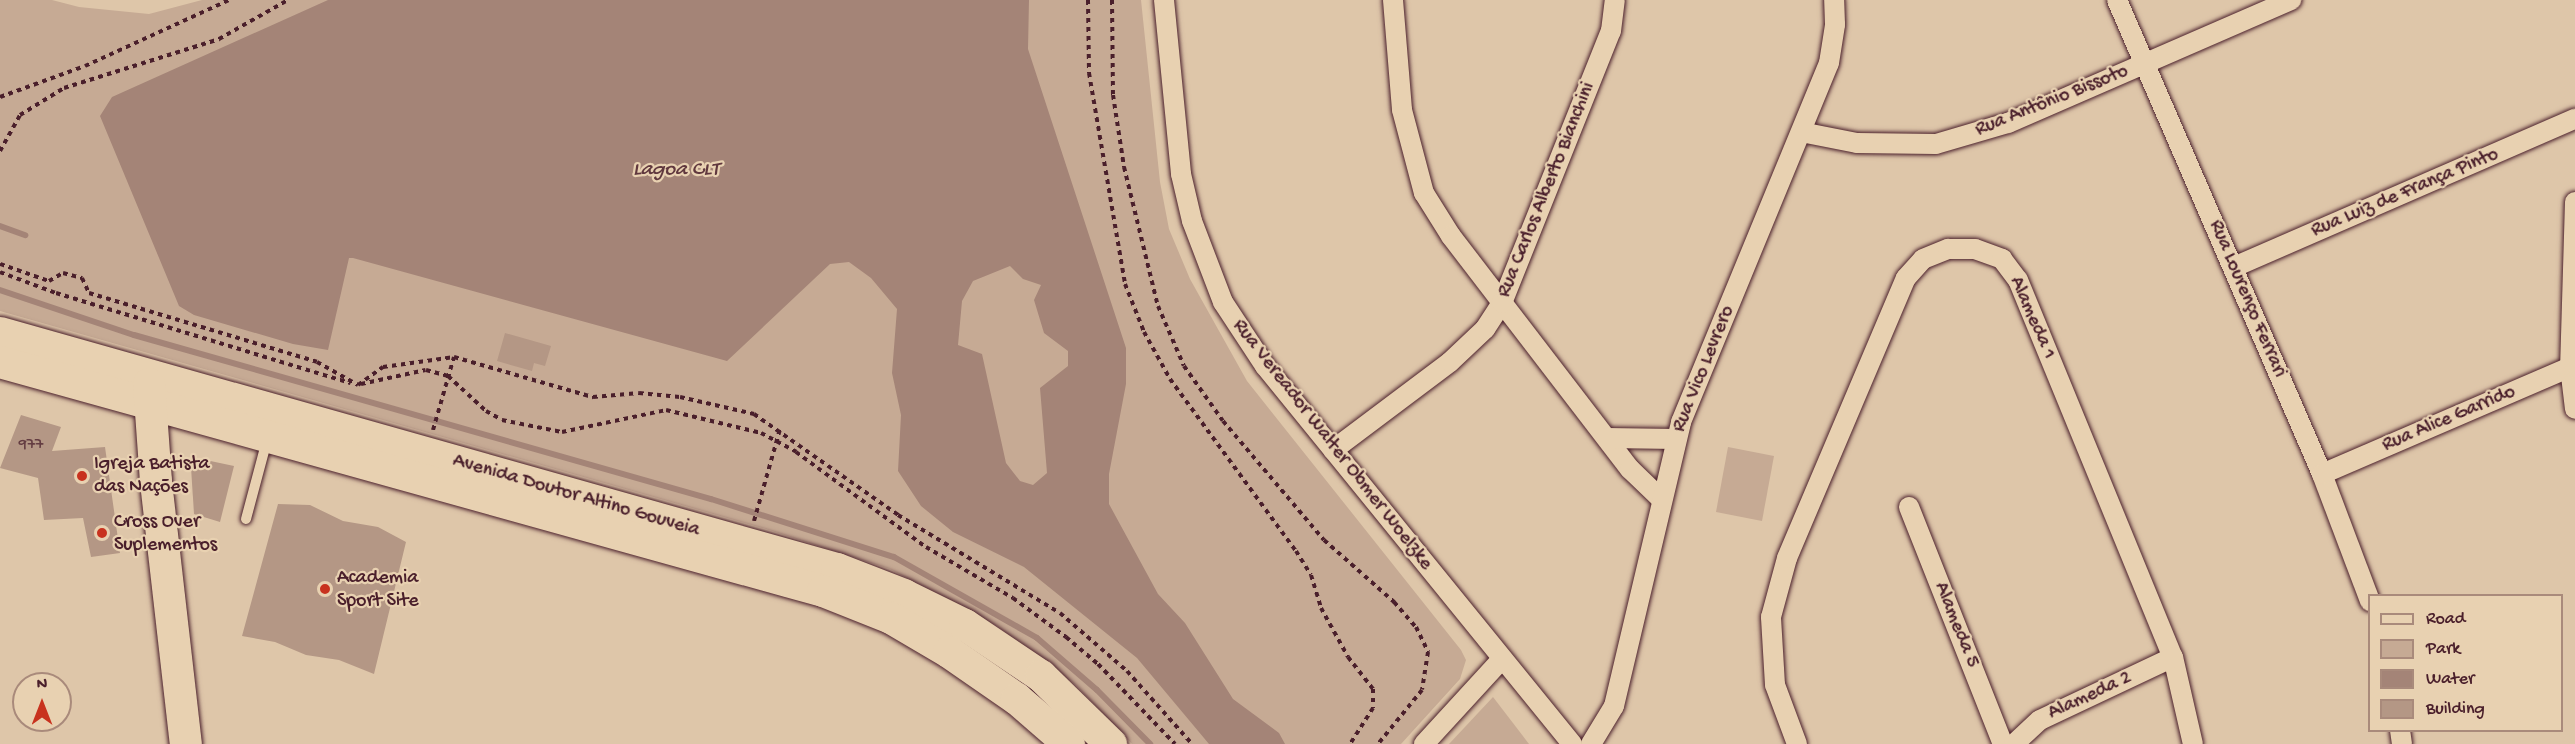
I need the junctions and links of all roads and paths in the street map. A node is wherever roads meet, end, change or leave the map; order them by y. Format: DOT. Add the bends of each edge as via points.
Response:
graph roads {
  1 [pos="229,0"];
  2 [pos="288,0"];
  3 [pos="1088,0"];
  4 [pos="1112,0"];
  5 [pos="1164,0"];
  6 [pos="1393,0"];
  7 [pos="1615,0"];
  8 [pos="1834,0"];
  9 [pos="2117,0"];
  10 [pos="2291,0"];
  11 [pos="2144,64"];
  12 [pos="0,98"];
  13 [pos="2575,119"];
  14 [pos="1801,132"];
  15 [pos="0,151"];
  16 [pos="2575,202"];
  17 [pos="0,264"];
  18 [pos="2234,267"];
  19 [pos="0,272"];
  20 [pos="1502,303"];
  21 [pos="0,333"];
  22 [pos="454,357"];
  23 [pos="0,362"];
  24 [pos="2573,366"];
  25 [pos="448,376"];
  26 [pos="358,385"];
  27 [pos="160,393"];
  28 [pos="2575,409"];
  29 [pos="435,425"];
  30 [pos="780,429"];
  31 [pos="267,437"];
  32 [pos="1607,438"];
  33 [pos="1676,440"];
  34 [pos="776,441"];
  35 [pos="1334,450"];
  36 [pos="444,472"];
  37 [pos="2322,474"];
  38 [pos="1660,498"];
  39 [pos="1909,507"];
  40 [pos="755,517"];
  41 [pos="246,519"];
  42 [pos="2368,596"];
  43 [pos="2173,657"];
  44 [pos="1502,659"];
  45 [pos="186,744"];
  46 [pos="207,744"];
  47 [pos="1069,744"];
  48 [pos="1110,744"];
  49 [pos="1175,744"];
  50 [pos="1192,744"];
  51 [pos="1350,744"];
  52 [pos="1378,744"];
  53 [pos="1424,744"];
  54 [pos="1572,744"];
  55 [pos="1591,744"];
  56 [pos="1797,744"];
  57 [pos="2003,744"];
  58 [pos="2014,744"];
  59 [pos="2193,744"];
  1 -- 12 [label="path" via="85,66"];
  2 -- 15 [label="path" via="219,39 64,88 20,115"];
  3 -- 51 [label="path" via="1089,73 1125,284 1144,332 1170,379 1296,551 1348,657 1373,689 1373,708"];
  4 -- 52 [label="path" via="1113,95 1124,167 1158,306 1184,366 1223,421 1324,540 1394,602 1416,627 1428,652 1422,690"];
  5 -- 35 [label="street, Rua Vereador Walter Obmer Woelzke" via="1181,174 1192,221 1223,302 1265,366"];
  6 -- 20 [label="street" via="1401,110 1424,193"];
  7 -- 20 [label="street, Rua Carlos Alberto Bianchini" via="1611,31"];
  8 -- 14 [label="street, Rua Vico Levrero" via="1832,53"];
  9 -- 11 [label="street, Rua Lourenço Ferrari"];
  10 -- 11 [label="street, Rua Antônio Bissoto"];
  11 -- 14 [label="street, Rua Antônio Bissoto" via="2008,123 1936,144 1857,143"];
  11 -- 18 [label="street, Rua Lourenço Ferrari"];
  13 -- 18 [label="street, Rua Luiz de França Pinto"];
  14 -- 33 [label="street, Rua Vico Levrero"];
  16 -- 24 [label="street"];
  17 -- 26 [label="path" via="50,281 63,273 82,278 89,293 317,362"];
  18 -- 37 [label="street, Rua Lourenço Ferrari"];
  19 -- 26 [label="path" via="56,293"];
  20 -- 32 [label="street"];
  20 -- 35 [label="street, Rua Carlos Alberto Bianchini" via="1485,329 1450,362"];
  21 -- 27 [label="main road, Avenida Doutor Altino Gouveia"];
  22 -- 25 [label="path"];
  22 -- 26 [label="path" via="383,367"];
  22 -- 30 [label="path" via="593,397 639,393 680,397 754,414"];
  23 -- 27 [label="main road, Avenida Doutor Altino Gouveia"];
  24 -- 28 [label="street"];
  24 -- 37 [label="street, Rua Alice Garrido"];
  25 -- 26 [label="path" via="426,370"];
  25 -- 29 [label="path"];
  25 -- 34 [label="path" via="486,411 502,420 538,429 562,432 666,410 761,433"];
  27 -- 31 [label="main road, Avenida Doutor Altino Gouveia"];
  27 -- 36 [label="main road, Avenida Doutor Altino Gouveia"];
  27 -- 45 [label="main road"];
  27 -- 46 [label="main road" via="175,479"];
  30 -- 34 [label="path"];
  30 -- 50 [label="path" via="898,515 1060,613 1127,671"];
  31 -- 36 [label="main road, Avenida Doutor Altino Gouveia"];
  31 -- 41 [label="lane"];
  32 -- 33 [label="street"];
  32 -- 38 [label="street" via="1630,469"];
  33 -- 38 [label="street, Rua Vico Levrero"];
  34 -- 40 [label="path"];
  34 -- 49 [label="path" via="926,547 996,587 1066,637 1098,664"];
  35 -- 44 [label="street, Rua Vereador Walter Obmer Woelzke"];
  36 -- 47 [label="main road, Avenida Doutor Altino Gouveia" via="823,591 891,618 1017,699"];
  36 -- 48 [label="main road, Avenida Doutor Altino Gouveia" via="827,566 904,595 965,625 1041,676"];
  37 -- 42 [label="street, Rua Lourenço Ferrari"];
  38 -- 55 [label="street, Rua Vico Levrero" via="1614,706"];
  39 -- 57 [label="street, Alameda 5"];
  43 -- 56 [label="street, Alameda 1" via="2018,280 2002,259 1975,249 1948,249 1923,259 1906,278 1787,558 1771,617 1775,685"];
  43 -- 58 [label="street, Alameda 2" via="2040,720"];
  43 -- 59 [label="street, Alameda 1"];
  44 -- 53 [label="street"];
  44 -- 54 [label="street, Rua Vereador Walter Obmer Woelzke"];
}
